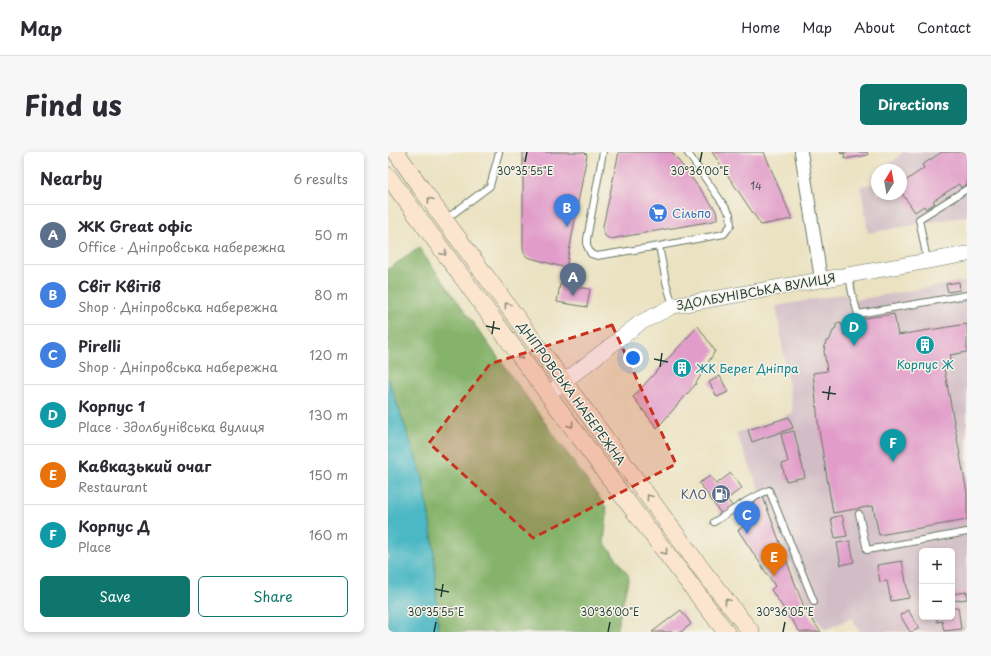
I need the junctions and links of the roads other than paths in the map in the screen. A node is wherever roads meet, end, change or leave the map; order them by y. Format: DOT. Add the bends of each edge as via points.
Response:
graph roads {
  1 [pos="499,152"];
  2 [pos="603,152"];
  3 [pos="687,152"];
  4 [pos="801,152"];
  5 [pos="400,155"];
  6 [pos="388,176"];
  7 [pos="967,189"];
  8 [pos="445,220"];
  9 [pos="659,246"];
  10 [pos="967,254"];
  11 [pos="927,260"];
  12 [pos="849,274"];
  13 [pos="821,279"];
  14 [pos="967,295"];
  15 [pos="673,306"];
  16 [pos="564,381"];
  17 [pos="548,394"];
  18 [pos="859,514"];
  19 [pos="714,522"];
  20 [pos="967,532"];
  21 [pos="814,602"];
  22 [pos="726,632"];
  23 [pos="751,632"];
  1 -- 8 [label="lane" via="490,186"];
  2 -- 9 [label="lane" via="587,239 591,254 597,256"];
  3 -- 9 [label="lane" via="730,214 731,225 724,234"];
  4 -- 13 [label="street"];
  8 -- 5 [label="main road, ДНІПРОВСЬКА НАБЕРЕЖНА, one-way"];
  6 -- 17 [label="main road, ДНІПРОВСЬКА НАБЕРЕЖНА, one-way"];
  7 -- 11 [label="lane" via="919,219"];
  16 -- 8 [label="main road, ДНІПРОВСЬКА НАБЕРЕЖНА, one-way"];
  9 -- 15 [label="lane"];
  10 -- 11 [label="street, ЗДОЛБУНІВСЬКА ВУЛИЦЯ"];
  11 -- 12 [label="street, ЗДОЛБУНІВСЬКА ВУЛИЦЯ"];
  12 -- 13 [label="street, ЗДОЛБУНІВСЬКА ВУЛИЦЯ"];
  12 -- 14 [label="lane" via="858,314"];
  13 -- 15 [label="street, ЗДОЛБУНІВСЬКА ВУЛИЦЯ"];
  15 -- 16 [label="street, ЗДОЛБУНІВСЬКА ВУЛИЦЯ" via="640,323"];
  16 -- 17 [label="street, ЗДОЛБУНІВСЬКА ВУЛИЦЯ"];
  23 -- 16 [label="main road, ДНІПРОВСЬКА НАБЕРЕЖНА, one-way"];
  17 -- 22 [label="main road, ДНІПРОВСЬКА НАБЕРЕЖНА, one-way"];
  18 -- 20 [label="lane" via="866,550"];
  19 -- 21 [label="lane" via="769,490"];
}
